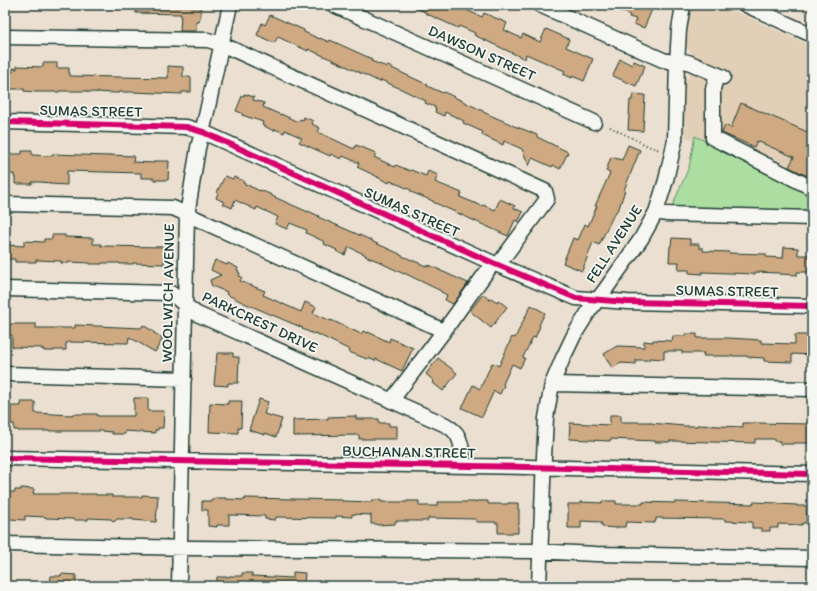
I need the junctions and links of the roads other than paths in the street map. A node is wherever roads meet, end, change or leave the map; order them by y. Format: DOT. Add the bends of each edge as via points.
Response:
graph roads {
  1 [pos="230,5"];
  2 [pos="334,5"];
  3 [pos="540,5"];
  4 [pos="683,5"];
  5 [pos="746,5"];
  6 [pos="812,35"];
  7 [pos="5,37"];
  8 [pos="221,44"];
  9 [pos="677,61"];
  10 [pos="5,122"];
  11 [pos="594,122"];
  12 [pos="203,132"];
  13 [pos="812,188"];
  14 [pos="5,204"];
  15 [pos="656,212"];
  16 [pos="187,214"];
  17 [pos="812,218"];
  18 [pos="496,264"];
  19 [pos="5,289"];
  20 [pos="598,300"];
  21 [pos="185,305"];
  22 [pos="812,306"];
  23 [pos="444,331"];
  24 [pos="5,374"];
  25 [pos="184,379"];
  26 [pos="552,384"];
  27 [pos="812,389"];
  28 [pos="391,401"];
  29 [pos="5,458"];
  30 [pos="181,461"];
  31 [pos="463,466"];
  32 [pos="544,468"];
  33 [pos="812,474"];
  34 [pos="5,544"];
  35 [pos="180,548"];
  36 [pos="541,552"];
  37 [pos="812,558"];
  38 [pos="178,586"];
  39 [pos="539,586"];
  1 -- 8 [label="street, WOOLWICH AVENUE"];
  2 -- 11 [label="street, DAWSON STREET"];
  3 -- 9 [label="street" via="663,60"];
  4 -- 9 [label="street, FELL AVENUE"];
  5 -- 6 [label="street"];
  7 -- 8 [label="street" via="208,40"];
  8 -- 12 [label="street, WOOLWICH AVENUE"];
  8 -- 18 [label="street" via="546,191 547,200"];
  9 -- 13 [label="street" via="688,62 720,76 713,89 713,138"];
  9 -- 15 [label="street, FELL AVENUE" via="675,140"];
  10 -- 12 [label="street, SUMAS STREET" via="186,127"];
  12 -- 16 [label="street, WOOLWICH AVENUE"];
  12 -- 18 [label="street, SUMAS STREET"];
  14 -- 16 [label="street" via="173,208"];
  15 -- 17 [label="street"];
  15 -- 20 [label="street, FELL AVENUE"];
  16 -- 21 [label="street, WOOLWICH AVENUE"];
  16 -- 23 [label="street"];
  18 -- 20 [label="street, SUMAS STREET" via="576,298"];
  18 -- 23 [label="street"];
  19 -- 21 [label="street, PARKCREST DRIVE" via="171,293"];
  20 -- 22 [label="street, SUMAS STREET"];
  20 -- 26 [label="street, FELL AVENUE" via="574,335"];
  21 -- 25 [label="street, WOOLWICH AVENUE"];
  21 -- 28 [label="street, PARKCREST DRIVE" via="197,314"];
  23 -- 28 [label="street"];
  24 -- 25 [label="street"];
  25 -- 30 [label="street, WOOLWICH AVENUE"];
  26 -- 27 [label="street"];
  26 -- 32 [label="street, FELL AVENUE" via="546,418"];
  28 -- 31 [label="street, PARKCREST DRIVE" via="446,425 454,432 460,439"];
  29 -- 30 [label="street, BUCHANAN STREET"];
  30 -- 31 [label="street, BUCHANAN STREET"];
  30 -- 35 [label="street, WOOLWICH AVENUE"];
  31 -- 32 [label="street, BUCHANAN STREET"];
  32 -- 33 [label="street, BUCHANAN STREET"];
  32 -- 36 [label="street, FELL AVENUE"];
  34 -- 35 [label="street"];
  35 -- 36 [label="street"];
  35 -- 38 [label="street, WOOLWICH AVENUE"];
  36 -- 37 [label="street"];
  36 -- 39 [label="street, FELL AVENUE"];
}
